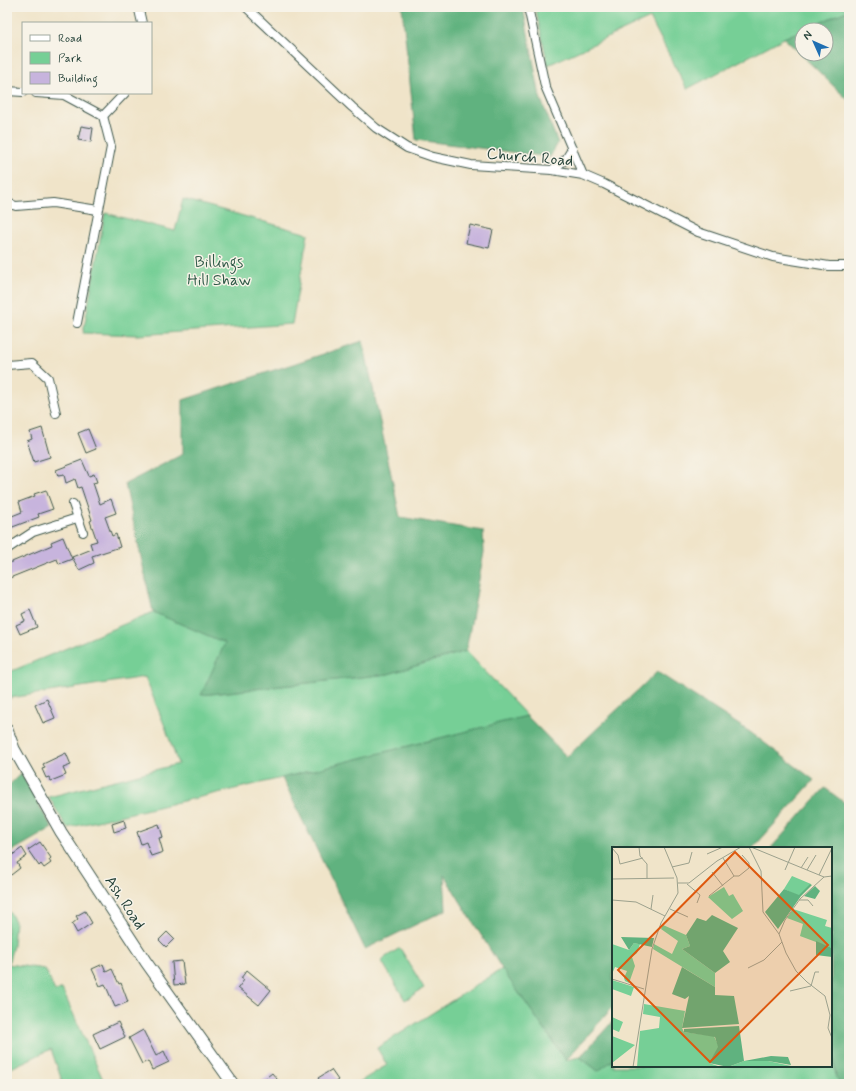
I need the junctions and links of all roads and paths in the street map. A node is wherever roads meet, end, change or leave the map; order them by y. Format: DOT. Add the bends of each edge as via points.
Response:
graph roads {
  1 [pos="136,7"];
  2 [pos="246,7"];
  3 [pos="528,7"];
  4 [pos="142,22"];
  5 [pos="7,91"];
  6 [pos="22,92"];
  7 [pos="50,94"];
  8 [pos="124,94"];
  9 [pos="103,116"];
  10 [pos="572,149"];
  11 [pos="552,170"];
  12 [pos="583,175"];
  13 [pos="7,203"];
  14 [pos="98,210"];
  15 [pos="849,266"];
  16 [pos="77,323"];
  17 [pos="7,365"];
  18 [pos="56,413"];
  19 [pos="73,504"];
  20 [pos="77,518"];
  21 [pos="83,532"];
  22 [pos="7,549"];
  23 [pos="7,730"];
  24 [pos="233,1084"];
  1 -- 4 [label="street"];
  2 -- 11 [label="street, Church Road" via="352,107 376,128 407,148 433,157 471,165"];
  3 -- 10 [label="street" via="545,86"];
  5 -- 6 [label="street"];
  7 -- 9 [label="street" via="64,95"];
  8 -- 9 [label="street"];
  9 -- 14 [label="street" via="111,147"];
  10 -- 11 [label="street" via="566,159"];
  10 -- 12 [label="street"];
  11 -- 12 [label="street, Church Road"];
  12 -- 15 [label="street, Church Road" via="698,232 773,257 829,266"];
  13 -- 14 [label="street" via="16,206 53,204"];
  14 -- 16 [label="street"];
  17 -- 18 [label="street" via="32,363 48,378"];
  19 -- 20 [label="street"];
  20 -- 21 [label="street"];
  20 -- 22 [label="street" via="33,532"];
  23 -- 24 [label="street, Ash Road" via="14,749 61,832 146,962"];
}
